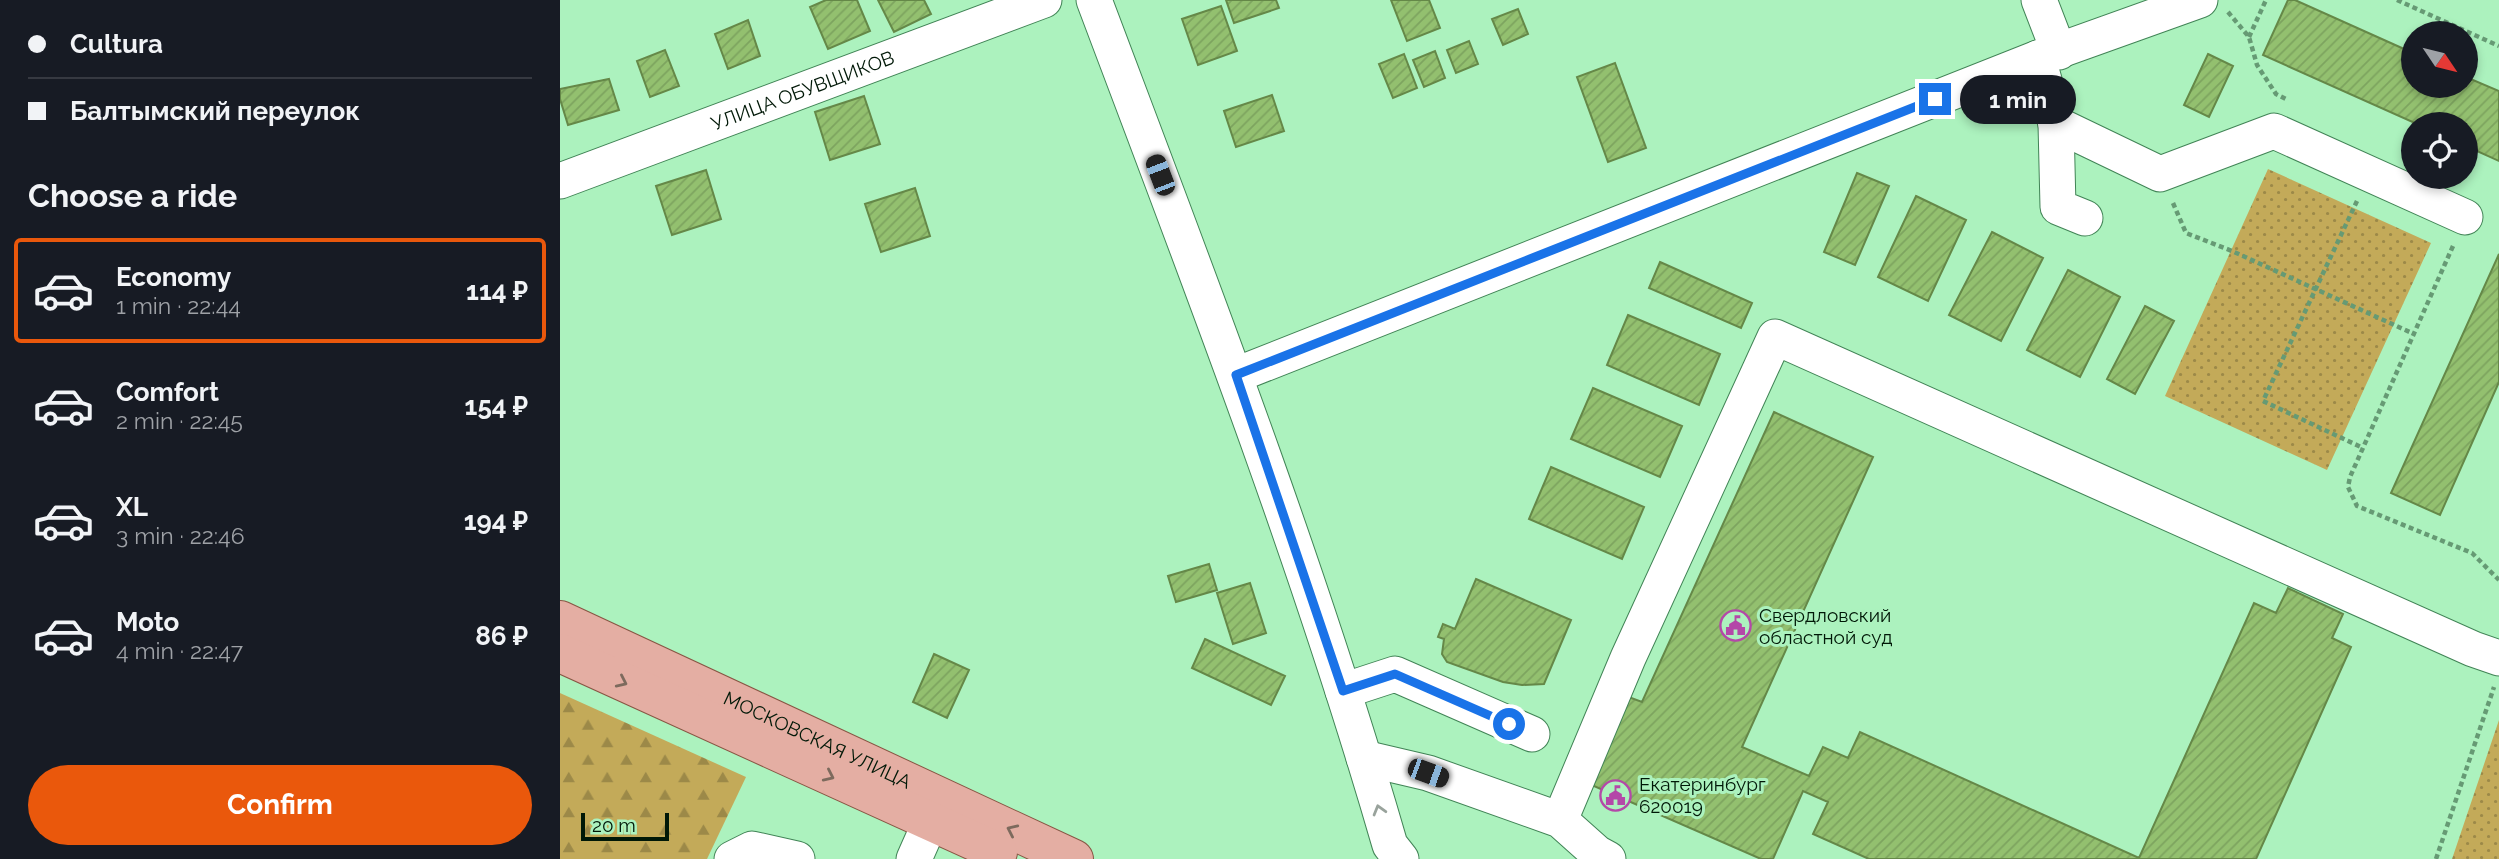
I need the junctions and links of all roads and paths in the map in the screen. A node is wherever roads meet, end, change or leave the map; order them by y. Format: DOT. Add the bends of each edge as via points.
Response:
graph roads {
  1 [pos="1044,0"];
  2 [pos="1094,0"];
  3 [pos="2039,0"];
  4 [pos="2266,0"];
  5 [pos="2397,0"];
  6 [pos="2213,5"];
  7 [pos="2249,37"];
  8 [pos="2499,46"];
  9 [pos="2049,55"];
  10 [pos="2300,105"];
  11 [pos="2056,124"];
  12 [pos="2160,174"];
  13 [pos="2369,174"];
  14 [pos="560,181"];
  15 [pos="2085,218"];
  16 [pos="2465,218"];
  17 [pos="2316,288"];
  18 [pos="2414,334"];
  19 [pos="1236,375"];
  20 [pos="2363,448"];
  21 [pos="2499,580"];
  22 [pos="560,620"];
  23 [pos="560,653"];
  24 [pos="2497,672"];
  25 [pos="1343,691"];
  26 [pos="1532,734"];
  27 [pos="1364,758"];
  28 [pos="935,810"];
  29 [pos="1560,820"];
  30 [pos="732,859"];
  31 [pos="797,859"];
  32 [pos="914,859"];
  33 [pos="1014,859"];
  34 [pos="1074,859"];
  35 [pos="1401,859"];
  36 [pos="1608,859"];
  37 [pos="2436,859"];
  1 -- 14 [label="street, УЛИЦА ОБУВЩИКОВ"];
  2 -- 19 [label="street"];
  3 -- 9 [label="street"];
  4 -- 7 [label="path"];
  5 -- 8 [label="path"];
  6 -- 7 [label="path"];
  6 -- 9 [label="street"];
  7 -- 10 [label="path" via="2257,65 2276,94"];
  9 -- 11 [label="street"];
  9 -- 19 [label="street"];
  11 -- 12 [label="street"];
  11 -- 15 [label="street" via="2058,207"];
  12 -- 13 [label="street" via="2274,131"];
  12 -- 17 [label="path" via="2186,233"];
  13 -- 16 [label="street"];
  13 -- 17 [label="path"];
  16 -- 18 [label="path"];
  17 -- 18 [label="path"];
  17 -- 20 [label="path" via="2263,401"];
  18 -- 20 [label="path"];
  19 -- 25 [label="street"];
  20 -- 21 [label="path" via="2348,487 2357,506 2472,553"];
  22 -- 28 [label="main road, МОСКОВСКАЯ УЛИЦА"];
  23 -- 28 [label="main road, МОСКОВСКАЯ УЛИЦА, one-way"];
  24 -- 29 [label="street" via="2460,643 1775,337 1628,658"];
  24 -- 37 [label="path"];
  25 -- 26 [label="street" via="1395,674"];
  25 -- 27 [label="street"];
  27 -- 29 [label="street" via="1428,773"];
  35 -- 27 [label="street, one-way" via="1390,845"];
  28 -- 32 [label="street"];
  28 -- 33 [label="main road, МОСКОВСКАЯ УЛИЦА"];
  34 -- 28 [label="main road, МОСКОВСКАЯ УЛИЦА, one-way"];
  29 -- 36 [label="street"];
  30 -- 31 [label="street" via="752,849"];
}
